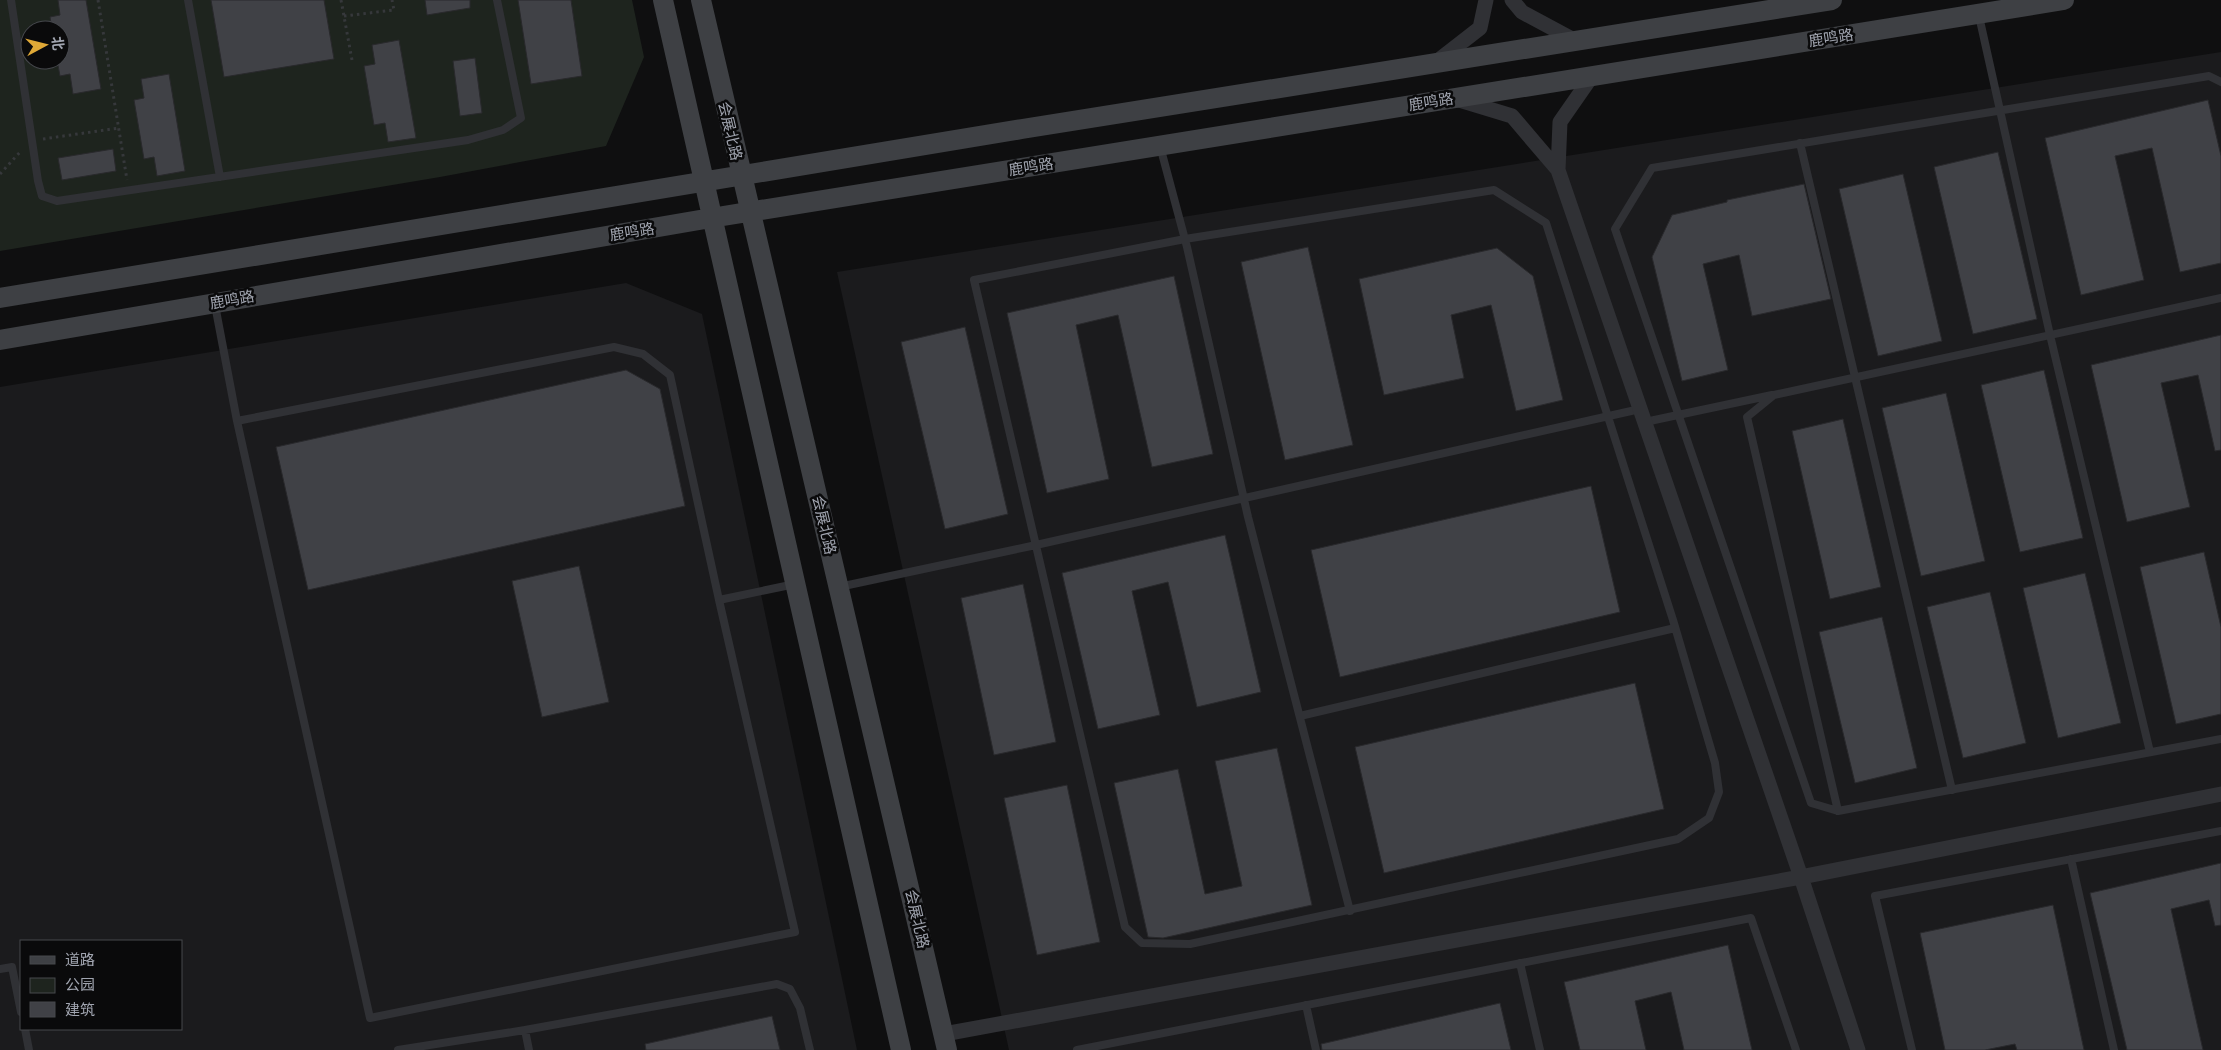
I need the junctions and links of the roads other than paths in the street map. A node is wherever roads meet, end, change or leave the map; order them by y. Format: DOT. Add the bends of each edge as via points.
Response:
graph roads {
  1 [pos="11,0"];
  2 [pos="188,0"];
  3 [pos="497,0"];
  4 [pos="664,0"];
  5 [pos="701,0"];
  6 [pos="1486,0"];
  7 [pos="1512,0"];
  8 [pos="1832,0"];
  9 [pos="2064,0"];
  10 [pos="1979,14"];
  11 [pos="1576,41"];
  12 [pos="1434,63"];
  13 [pos="1592,76"];
  14 [pos="2221,82"];
  15 [pos="1454,98"];
  16 [pos="2000,110"];
  17 [pos="1800,144"];
  18 [pos="1160,146"];
  19 [pos="1558,170"];
  20 [pos="740,175"];
  21 [pos="220,177"];
  22 [pos="704,181"];
  23 [pos="751,212"];
  24 [pos="712,218"];
  25 [pos="1185,239"];
  26 [pos="0,298"];
  27 [pos="2221,298"];
  28 [pos="214,303"];
  29 [pos="2050,335"];
  30 [pos="0,340"];
  31 [pos="1855,378"];
  32 [pos="1774,395"];
  33 [pos="1607,415"];
  34 [pos="1642,415"];
  35 [pos="1678,416"];
  36 [pos="237,421"];
  37 [pos="1244,498"];
  38 [pos="1036,546"];
  39 [pos="795,584"];
  40 [pos="839,587"];
  41 [pos="719,600"];
  42 [pos="1675,628"];
  43 [pos="1300,716"];
  44 [pos="2221,738"];
  45 [pos="2150,752"];
  46 [pos="1952,790"];
  47 [pos="2221,794"];
  48 [pos="1838,811"];
  49 [pos="2221,831"];
  50 [pos="2071,859"];
  51 [pos="1801,877"];
  52 [pos="1350,911"];
  53 [pos="1520,963"];
  54 [pos="0,969"];
  55 [pos="1306,1005"];
  56 [pos="20,1007"];
  57 [pos="24,1030"];
  58 [pos="525,1030"];
  59 [pos="946,1042"];
  60 [pos="29,1050"];
  61 [pos="398,1050"];
  62 [pos="529,1050"];
  63 [pos="810,1050"];
  64 [pos="901,1050"];
  65 [pos="1078,1050"];
  66 [pos="1316,1050"];
  67 [pos="1540,1050"];
  68 [pos="1796,1050"];
  69 [pos="1858,1050"];
  70 [pos="1912,1050"];
  71 [pos="2114,1050"];
  1 -- 21 [label="lane" via="42,196 57,201"];
  2 -- 21 [label="lane"];
  3 -- 21 [label="lane" via="521,118 503,130 468,140"];
  4 -- 22 [label="main road"];
  5 -- 20 [label="main road, 会展北路"];
  6 -- 12 [label="street" via="1480,28"];
  7 -- 11 [label="street" via="1522,12"];
  8 -- 11 [label="main road"];
  9 -- 10 [label="main road, 鹿鸣路"];
  10 -- 13 [label="main road, 鹿鸣路"];
  10 -- 16 [label="lane"];
  11 -- 12 [label="main road"];
  12 -- 20 [label="main road"];
  13 -- 15 [label="main road, 鹿鸣路"];
  13 -- 19 [label="street" via="1560,122"];
  14 -- 16 [label="lane" via="2209,76"];
  15 -- 18 [label="main road, 鹿鸣路"];
  15 -- 19 [label="street" via="1512,116"];
  16 -- 17 [label="lane"];
  16 -- 29 [label="lane"];
  17 -- 31 [label="lane"];
  17 -- 35 [label="lane" via="1652,168 1615,229"];
  18 -- 23 [label="main road, 鹿鸣路"];
  18 -- 25 [label="lane"];
  19 -- 34 [label="street"];
  20 -- 22 [label="main road"];
  20 -- 23 [label="main road, 会展北路"];
  22 -- 24 [label="main road"];
  22 -- 26 [label="main road"];
  23 -- 24 [label="main road, 鹿鸣路"];
  23 -- 40 [label="main road, 会展北路"];
  24 -- 28 [label="main road, 鹿鸣路"];
  24 -- 39 [label="main road"];
  25 -- 33 [label="lane" via="1494,190 1546,223"];
  25 -- 37 [label="lane"];
  25 -- 38 [label="lane" via="974,280"];
  27 -- 29 [label="lane"];
  28 -- 30 [label="main road, 鹿鸣路"];
  28 -- 36 [label="lane"];
  29 -- 31 [label="lane"];
  29 -- 45 [label="lane"];
  31 -- 32 [label="lane"];
  31 -- 46 [label="lane"];
  32 -- 35 [label="lane"];
  32 -- 48 [label="lane" via="1747,417"];
  33 -- 34 [label="lane"];
  33 -- 37 [label="lane"];
  33 -- 42 [label="lane"];
  34 -- 35 [label="lane"];
  34 -- 51 [label="street"];
  35 -- 48 [label="lane" via="1811,803"];
  36 -- 41 [label="lane" via="614,347 643,354 670,374"];
  36 -- 41 [label="lane" via="370,1018 795,932"];
  37 -- 38 [label="lane"];
  37 -- 43 [label="lane"];
  38 -- 40 [label="lane"];
  38 -- 52 [label="lane" via="1125,927 1142,943 1190,944"];
  39 -- 41 [label="lane"];
  39 -- 64 [label="main road"];
  40 -- 59 [label="main road, 会展北路"];
  42 -- 43 [label="lane"];
  42 -- 52 [label="lane" via="1715,763 1719,792 1709,818 1678,839"];
  43 -- 52 [label="lane"];
  44 -- 45 [label="lane"];
  45 -- 46 [label="lane"];
  46 -- 48 [label="lane"];
  47 -- 51 [label="street"];
  49 -- 50 [label="lane"];
  50 -- 70 [label="lane" via="1875,896"];
  50 -- 71 [label="lane"];
  51 -- 59 [label="street"];
  51 -- 69 [label="street"];
  53 -- 55 [label="lane"];
  53 -- 67 [label="lane"];
  53 -- 68 [label="lane" via="1752,918"];
  54 -- 56 [label="lane" via="12,967"];
  55 -- 65 [label="lane"];
  55 -- 66 [label="lane"];
  57 -- 60 [label="lane"];
  58 -- 61 [label="lane"];
  58 -- 62 [label="lane"];
  58 -- 63 [label="lane" via="777,984 790,990 800,1008"];
}
